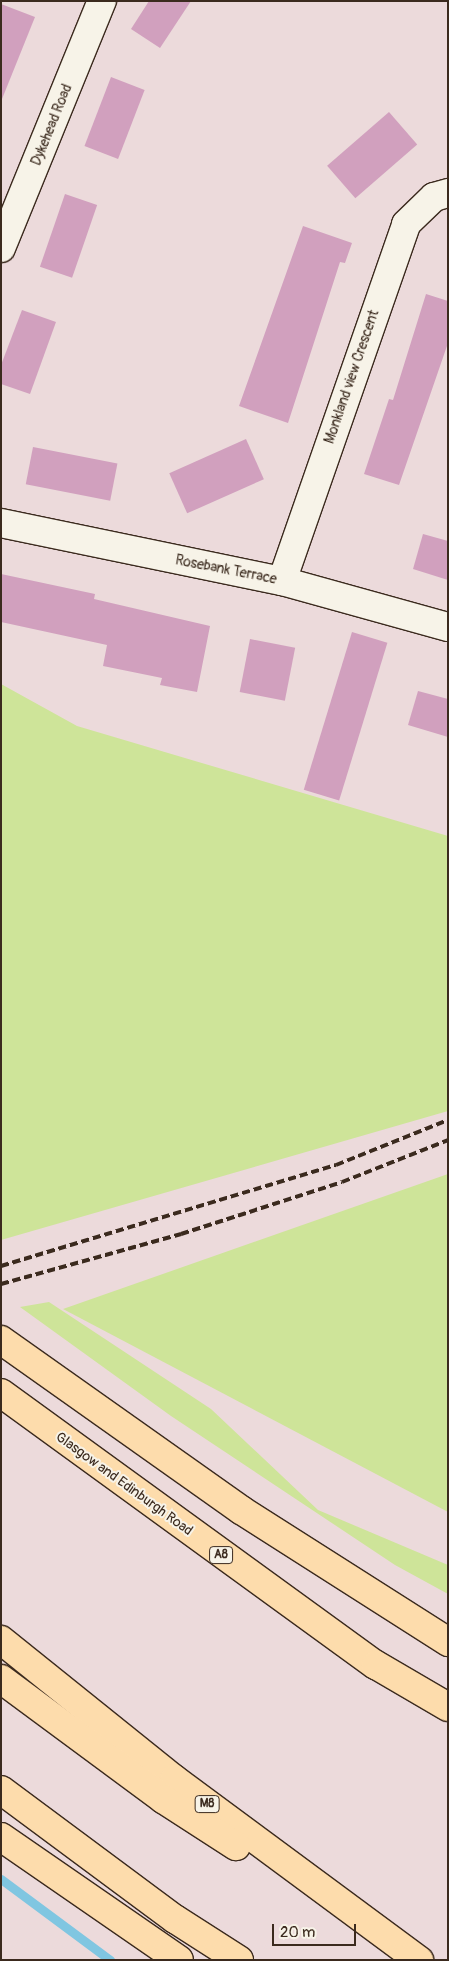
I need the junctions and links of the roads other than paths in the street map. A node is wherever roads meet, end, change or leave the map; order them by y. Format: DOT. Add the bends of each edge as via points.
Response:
graph roads {
  1 [pos="102,1"];
  2 [pos="448,193"];
  3 [pos="1,248"];
  4 [pos="1,522"];
  5 [pos="282,581"];
  6 [pos="448,627"];
  7 [pos="1,1340"];
  8 [pos="1,1392"];
  9 [pos="1,1640"];
  10 [pos="448,1642"];
  11 [pos="1,1679"];
  12 [pos="448,1707"];
  13 [pos="1,1790"];
  14 [pos="1,1837"];
  15 [pos="179,1960"];
  16 [pos="239,1960"];
  17 [pos="418,1960"];
  1 -- 3 [label="street, Dykehead Road"];
  2 -- 5 [label="street, Monkland view Crescent" via="434,196 406,224"];
  4 -- 5 [label="street, Rosebank Terrace"];
  5 -- 6 [label="street, Rosebank Terrace"];
  7 -- 10 [label="highway" via="241,1510"];
  8 -- 12 [label="highway, Glasgow and Edinburgh Road / A8" via="376,1665"];
  9 -- 17 [label="highway, M8" via="174,1779"];
  11 -- 17 [label="highway, M8" via="163,1799"];
  13 -- 16 [label="highway" via="175,1919"];
  14 -- 15 [label="highway"];
}
